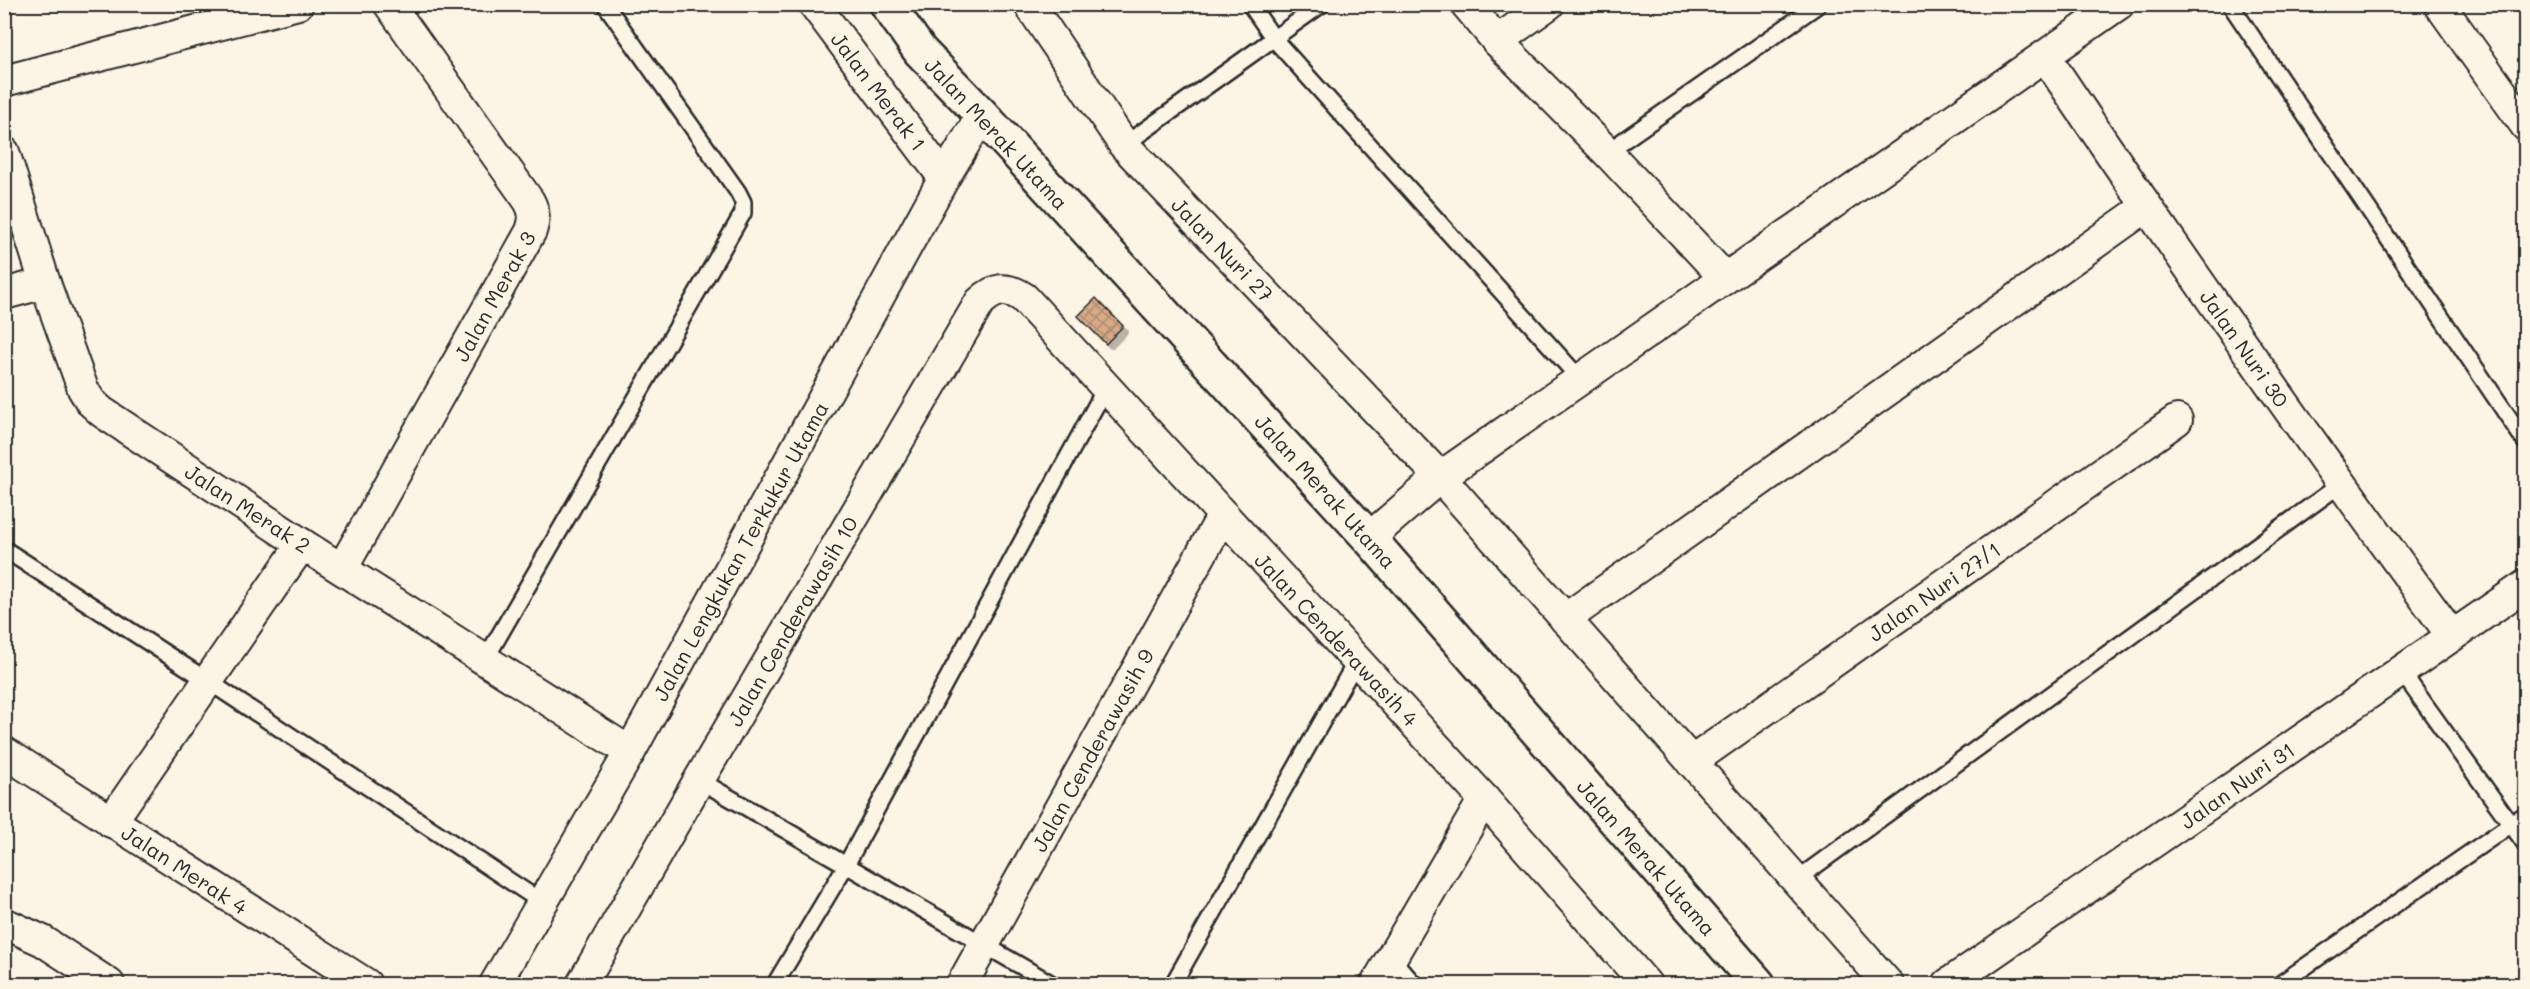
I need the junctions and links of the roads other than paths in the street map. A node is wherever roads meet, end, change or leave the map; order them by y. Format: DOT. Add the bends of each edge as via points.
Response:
graph roads {
  1 [pos="298,4"];
  2 [pos="388,4"];
  3 [pos="605,4"];
  4 [pos="814,4"];
  5 [pos="887,4"];
  6 [pos="1029,4"];
  7 [pos="1250,4"];
  8 [pos="1322,4"];
  9 [pos="1466,4"];
  10 [pos="1549,4"];
  11 [pos="1819,4"];
  12 [pos="2119,4"];
  13 [pos="2230,4"];
  14 [pos="2439,4"];
  15 [pos="1274,39"];
  16 [pos="1497,41"];
  17 [pos="2045,56"];
  18 [pos="4,81"];
  19 [pos="982,115"];
  20 [pos="2526,126"];
  21 [pos="1124,145"];
  22 [pos="4,152"];
  23 [pos="1607,152"];
  24 [pos="944,178"];
  25 [pos="2146,207"];
  26 [pos="1725,278"];
  27 [pos="45,283"];
  28 [pos="4,294"];
  29 [pos="1024,298"];
  30 [pos="1580,379"];
  31 [pos="1106,387"];
  32 [pos="2177,420"];
  33 [pos="2526,443"];
  34 [pos="1440,477"];
  35 [pos="2341,484"];
  36 [pos="1223,515"];
  37 [pos="1369,538"];
  38 [pos="302,544"];
  39 [pos="4,549"];
  40 [pos="342,569"];
  41 [pos="2526,585"];
  42 [pos="1565,619"];
  43 [pos="2452,636"];
  44 [pos="485,660"];
  45 [pos="1356,660"];
  46 [pos="2401,671"];
  47 [pos="208,681"];
  48 [pos="4,752"];
  49 [pos="630,752"];
  50 [pos="1691,762"];
  51 [pos="699,780"];
  52 [pos="1484,800"];
  53 [pos="2526,814"];
  54 [pos="111,822"];
  55 [pos="2510,824"];
  56 [pos="2526,845"];
  57 [pos="846,865"];
  58 [pos="1796,880"];
  59 [pos="543,903"];
  60 [pos="4,923"];
  61 [pos="984,945"];
  62 [pos="1391,958"];
  63 [pos="109,984"];
  64 [pos="366,984"];
  65 [pos="495,984"];
  66 [pos="582,984"];
  67 [pos="774,984"];
  68 [pos="962,984"];
  69 [pos="1052,984"];
  70 [pos="1173,984"];
  71 [pos="1376,984"];
  72 [pos="1414,984"];
  73 [pos="1646,984"];
  74 [pos="1758,984"];
  75 [pos="1888,984"];
  76 [pos="1948,984"];
  77 [pos="2280,984"];
  1 -- 18 [label="street"];
  2 -- 40 [label="street, Jalan Merak 3" via="529,201 535,221"];
  3 -- 44 [label="lane" via="738,192 743,213"];
  4 -- 24 [label="street, Jalan Merak 1"];
  5 -- 19 [label="street, Jalan Merak Utama" via="920,51"];
  6 -- 21 [label="street, Jalan Nuri 27"];
  7 -- 15 [label="lane"];
  8 -- 15 [label="lane"];
  9 -- 16 [label="street"];
  10 -- 16 [label="street"];
  11 -- 23 [label="lane"];
  12 -- 17 [label="street"];
  13 -- 33 [label="lane"];
  14 -- 20 [label="street"];
  15 -- 21 [label="lane"];
  15 -- 30 [label="lane"];
  16 -- 23 [label="street"];
  17 -- 25 [label="street, Jalan Nuri 30"];
  17 -- 26 [label="street"];
  19 -- 24 [label="street, Jalan Lengkukan Terkukur Utama"];
  19 -- 37 [label="street, Jalan Merak Utama"];
  21 -- 34 [label="street, Jalan Nuri 27"];
  22 -- 27 [label="street, Jalan Merak 2"];
  23 -- 26 [label="street"];
  24 -- 49 [label="street, Jalan Lengkukan Terkukur Utama"];
  25 -- 35 [label="street, Jalan Nuri 30"];
  25 -- 42 [label="street"];
  26 -- 30 [label="street"];
  27 -- 28 [label="street"];
  27 -- 38 [label="street, Jalan Merak 2" via="91,402"];
  29 -- 31 [label="street, Jalan Cenderawasih 4"];
  29 -- 51 [label="street, Jalan Cenderawasih 10" via="1001,289 980,302"];
  30 -- 34 [label="street"];
  31 -- 36 [label="street, Jalan Cenderawasih 4"];
  31 -- 57 [label="lane"];
  32 -- 50 [label="street, Jalan Nuri 27/1"];
  34 -- 37 [label="street"];
  34 -- 42 [label="street, Jalan Nuri 27"];
  35 -- 43 [label="street, Jalan Nuri 30"];
  35 -- 58 [label="lane"];
  36 -- 45 [label="street, Jalan Cenderawasih 4"];
  36 -- 61 [label="street, Jalan Cenderawasih 9"];
  37 -- 74 [label="street, Jalan Merak Utama"];
  38 -- 40 [label="street, Jalan Merak 2"];
  38 -- 47 [label="street"];
  39 -- 47 [label="lane"];
  40 -- 44 [label="street, Jalan Merak 2"];
  41 -- 43 [label="street, Jalan Nuri 31"];
  42 -- 50 [label="street, Jalan Nuri 27"];
  43 -- 46 [label="street, Jalan Nuri 31"];
  44 -- 49 [label="street, Jalan Merak 2"];
  45 -- 52 [label="street, Jalan Cenderawasih 4"];
  45 -- 70 [label="lane"];
  46 -- 55 [label="lane"];
  46 -- 76 [label="street, Jalan Nuri 31"];
  47 -- 54 [label="street"];
  47 -- 59 [label="lane"];
  48 -- 54 [label="street, Jalan Merak 4"];
  49 -- 59 [label="street, Jalan Lengkukan Terkukur Utama"];
  50 -- 58 [label="street, Jalan Nuri 27"];
  51 -- 57 [label="lane"];
  51 -- 66 [label="street, Jalan Cenderawasih 10"];
  52 -- 62 [label="street"];
  52 -- 73 [label="street, Jalan Cenderawasih 4"];
  53 -- 55 [label="lane"];
  54 -- 64 [label="street, Jalan Merak 4"];
  55 -- 56 [label="lane"];
  55 -- 77 [label="lane"];
  57 -- 61 [label="lane"];
  57 -- 67 [label="lane"];
  58 -- 75 [label="street, Jalan Nuri 27"];
  59 -- 65 [label="street, Jalan Lengkukan Terkukur Utama"];
  60 -- 63 [label="street" via="44,941"];
  61 -- 68 [label="street, Jalan Cenderawasih 9"];
  61 -- 69 [label="lane"];
  62 -- 71 [label="street"];
  62 -- 72 [label="lane"];
}
